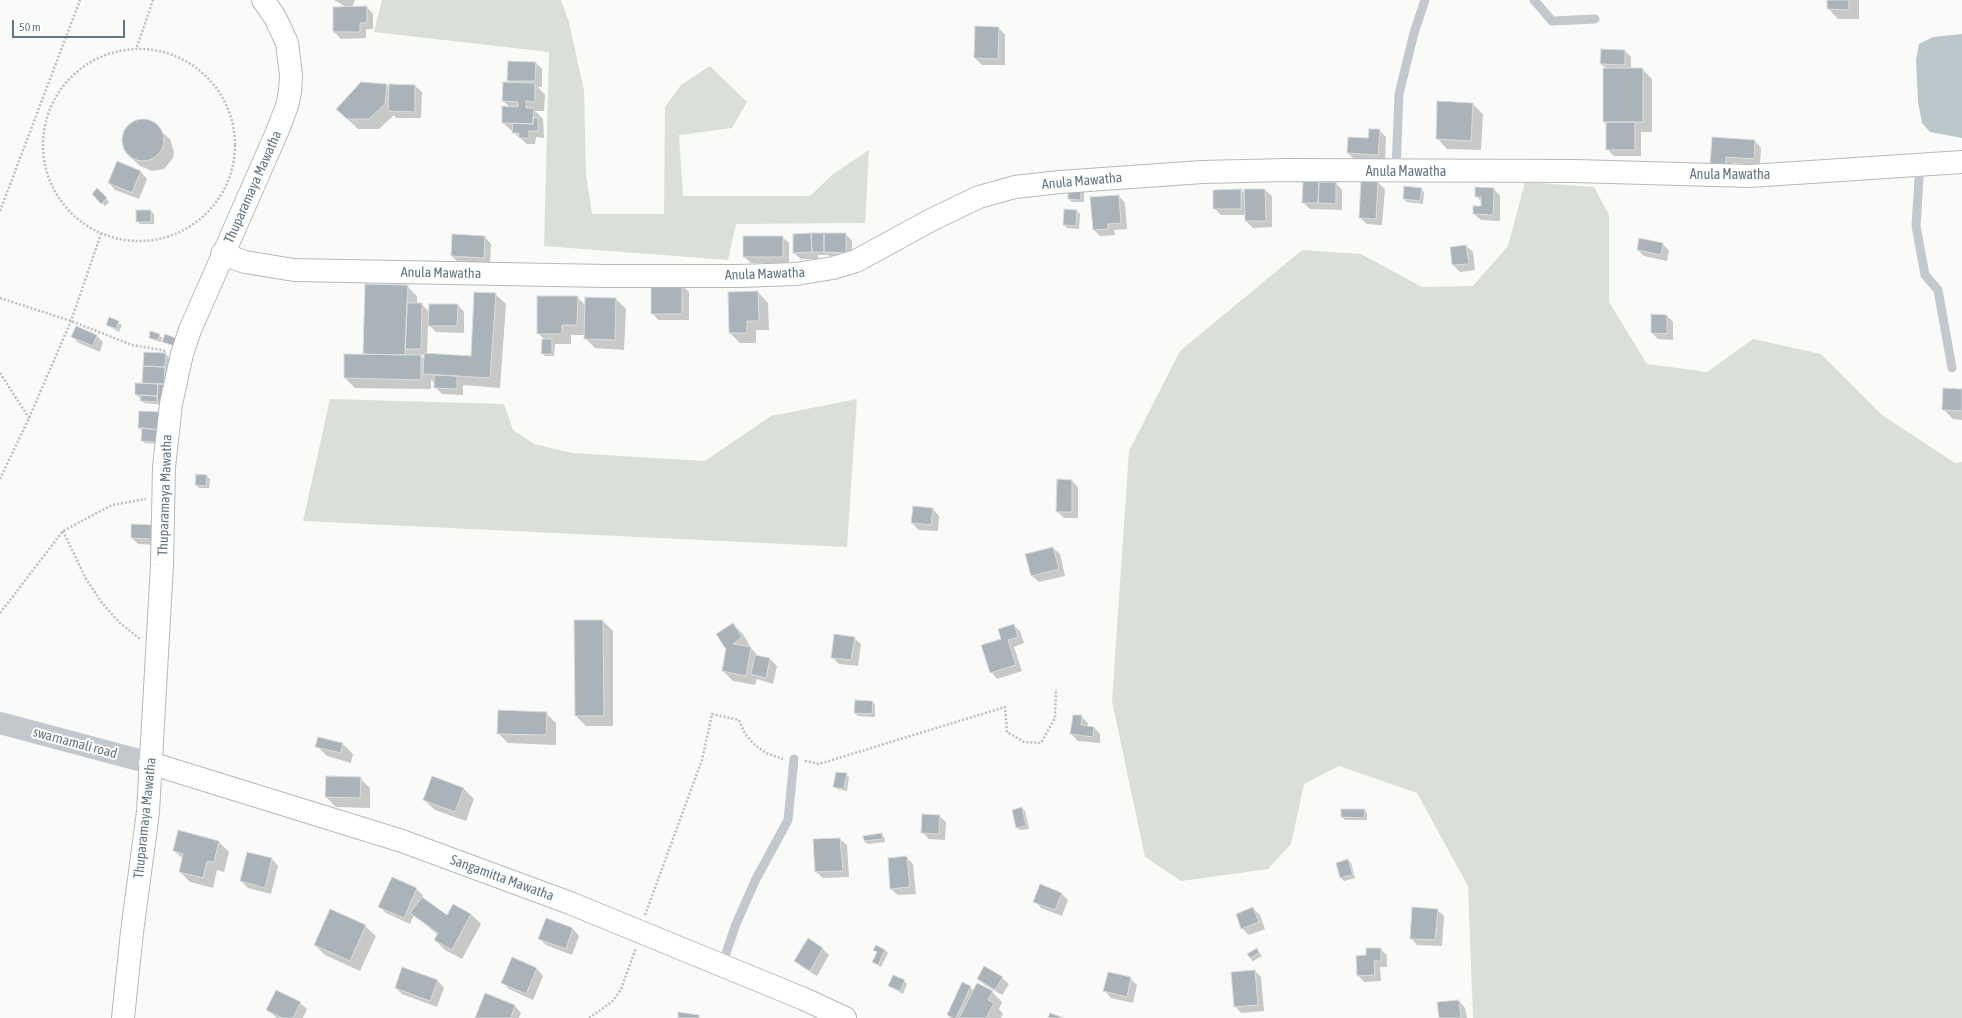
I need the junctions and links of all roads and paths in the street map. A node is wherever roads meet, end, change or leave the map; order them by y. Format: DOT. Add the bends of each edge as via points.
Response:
graph roads {
  1 [pos="80,0"];
  2 [pos="153,0"];
  3 [pos="263,0"];
  4 [pos="1424,0"];
  5 [pos="1534,0"];
  6 [pos="1595,19"];
  7 [pos="136,47"];
  8 [pos="1962,162"];
  9 [pos="1920,164"];
  10 [pos="1396,172"];
  11 [pos="0,211"];
  12 [pos="100,234"];
  13 [pos="222,254"];
  14 [pos="0,298"];
  15 [pos="72,321"];
  16 [pos="182,354"];
  17 [pos="1952,368"];
  18 [pos="0,373"];
  19 [pos="29,418"];
  20 [pos="0,479"];
  21 [pos="163,498"];
  22 [pos="64,531"];
  23 [pos="0,613"];
  24 [pos="158,654"];
  25 [pos="1056,689"];
  26 [pos="0,723"];
  27 [pos="794,759"];
  28 [pos="150,763"];
  29 [pos="639,931"];
  30 [pos="722,965"];
  31 [pos="123,1018"];
  32 [pos="589,1018"];
  33 [pos="845,1018"];
  1 -- 11 [label="path"];
  2 -- 7 [label="path"];
  3 -- 13 [label="main road, Thuparamaya Mawatha" via="275,17 287,43 291,75 288,99 278,132"];
  4 -- 10 [label="lane" via="1399,94"];
  5 -- 6 [label="lane" via="1552,21"];
  7 -- 12 [label="path" via="104,53 76,70 55,95 44,126 43,159 53,190 73,216"];
  7 -- 12 [label="path" via="169,52 198,68 220,92 231,117 235,144 232,171 220,196 203,217 180,232 154,241 127,241"];
  8 -- 9 [label="main road, Anula Mawatha"];
  9 -- 10 [label="main road, Anula Mawatha" via="1750,176 1567,171"];
  9 -- 17 [label="lane" via="1916,226 1925,276 1938,290"];
  10 -- 13 [label="main road, Anula Mawatha" via="1202,172 1016,187 968,202 852,262 796,274 605,276 294,270 245,262"];
  12 -- 15 [label="path"];
  13 -- 16 [label="main road, Thuparamaya Mawatha"];
  14 -- 15 [label="path"];
  15 -- 16 [label="path" via="132,345"];
  15 -- 19 [label="path"];
  16 -- 21 [label="main road, Thuparamaya Mawatha" via="170,411"];
  18 -- 19 [label="path"];
  19 -- 20 [label="path"];
  21 -- 22 [label="path" via="112,505"];
  21 -- 24 [label="main road, Thuparamaya Mawatha"];
  22 -- 23 [label="path"];
  22 -- 24 [label="path" via="86,579 102,603 120,623"];
  24 -- 28 [label="main road, Thuparamaya Mawatha"];
  25 -- 27 [label="path" via="1055,718 1041,743 1024,742 1007,732 1005,707 819,764"];
  26 -- 28 [label="street, swarnamali road"];
  27 -- 29 [label="path" via="779,758 766,753 745,734 739,720 712,714 702,760"];
  27 -- 30 [label="lane" via="788,820 755,881"];
  28 -- 29 [label="main road, Sangamitta Mawatha" via="402,841"];
  28 -- 31 [label="main road, Thuparamaya Mawatha" via="148,812"];
  29 -- 30 [label="main road, Sangamitta Mawatha"];
  29 -- 32 [label="path" via="635,954 621,989 613,1001"];
  30 -- 33 [label="main road, Sangamitta Mawatha"];
}
